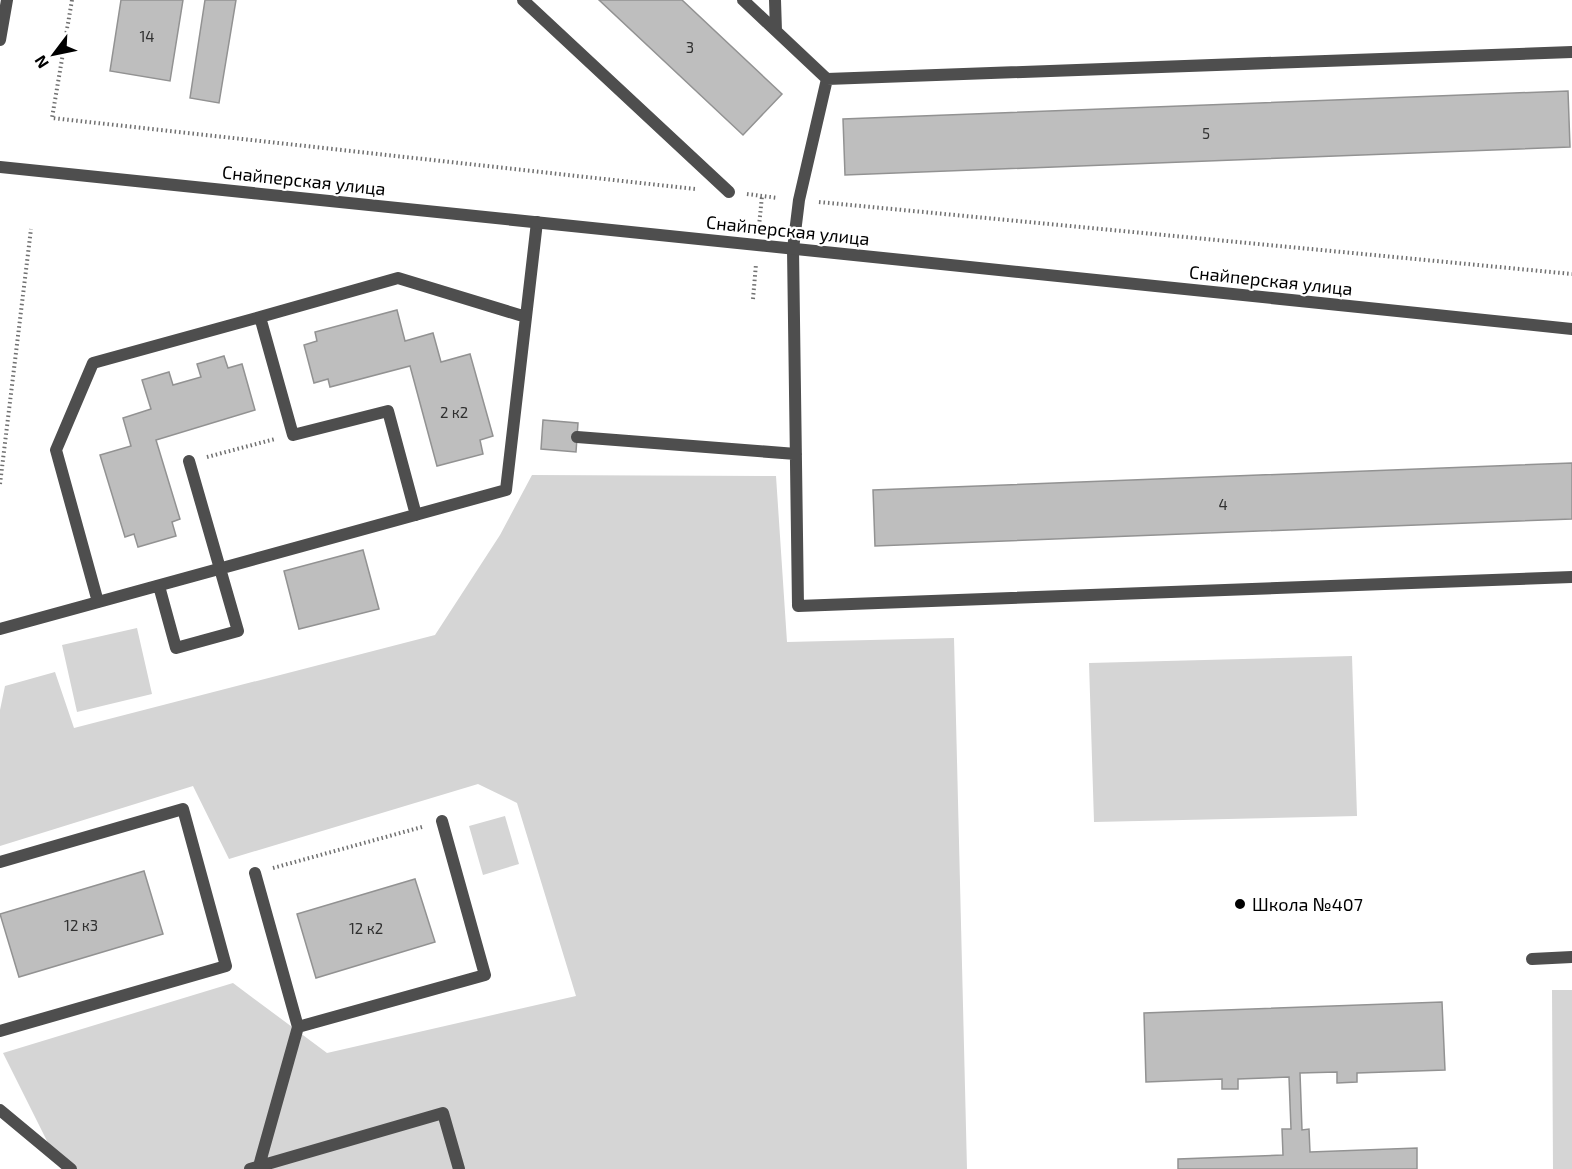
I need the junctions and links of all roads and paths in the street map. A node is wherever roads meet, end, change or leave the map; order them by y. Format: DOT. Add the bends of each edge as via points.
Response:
graph roads {
  1 [pos="7,0"];
  2 [pos="72,0"];
  3 [pos="523,0"];
  4 [pos="743,0"];
  5 [pos="775,0"];
  6 [pos="776,31"];
  7 [pos="0,40"];
  8 [pos="1572,52"];
  9 [pos="827,79"];
  10 [pos="52,118"];
  11 [pos="0,167"];
  12 [pos="729,192"];
  13 [pos="537,222"];
  14 [pos="31,230"];
  15 [pos="794,249"];
  16 [pos="260,317"];
  17 [pos="526,317"];
  18 [pos="1572,329"];
  19 [pos="293,435"];
  20 [pos="577,437"];
  21 [pos="796,454"];
  22 [pos="189,461"];
  23 [pos="0,484"];
  24 [pos="416,515"];
  25 [pos="220,568"];
  26 [pos="1572,577"];
  27 [pos="159,586"];
  28 [pos="98,602"];
  29 [pos="0,629"];
  30 [pos="442,821"];
  31 [pos="0,862"];
  32 [pos="255,873"];
  33 [pos="1572,957"];
  34 [pos="1533,958"];
  35 [pos="298,1028"];
  36 [pos="0,1031"];
  37 [pos="0,1110"];
  38 [pos="254,1168"];
  39 [pos="71,1169"];
  40 [pos="459,1169"];
  1 -- 7 [label="street"];
  2 -- 10 [label="path"];
  3 -- 12 [label="street"];
  4 -- 6 [label="street"];
  5 -- 6 [label="street"];
  6 -- 9 [label="street"];
  8 -- 9 [label="street"];
  9 -- 15 [label="street" via="799,200"];
  11 -- 13 [label="street, Снайперская улица"];
  13 -- 15 [label="street, Снайперская улица"];
  13 -- 17 [label="street"];
  14 -- 23 [label="path"];
  15 -- 18 [label="street, Снайперская улица"];
  15 -- 21 [label="street"];
  16 -- 17 [label="street" via="398,278"];
  16 -- 19 [label="street"];
  16 -- 28 [label="street" via="93,363 56,450"];
  17 -- 24 [label="street" via="506,490"];
  19 -- 22 [label="path"];
  19 -- 24 [label="street" via="387,411"];
  20 -- 21 [label="street"];
  21 -- 26 [label="street" via="798,606"];
  22 -- 25 [label="street"];
  24 -- 25 [label="street"];
  25 -- 27 [label="street"];
  25 -- 27 [label="street" via="238,631 176,648"];
  27 -- 28 [label="street"];
  28 -- 29 [label="street"];
  30 -- 32 [label="path"];
  30 -- 35 [label="street" via="485,975"];
  31 -- 36 [label="street" via="183,808 225,966"];
  32 -- 35 [label="street"];
  33 -- 34 [label="street"];
  35 -- 38 [label="street"];
  37 -- 39 [label="street"];
  38 -- 40 [label="street" via="443,1113"];
}
